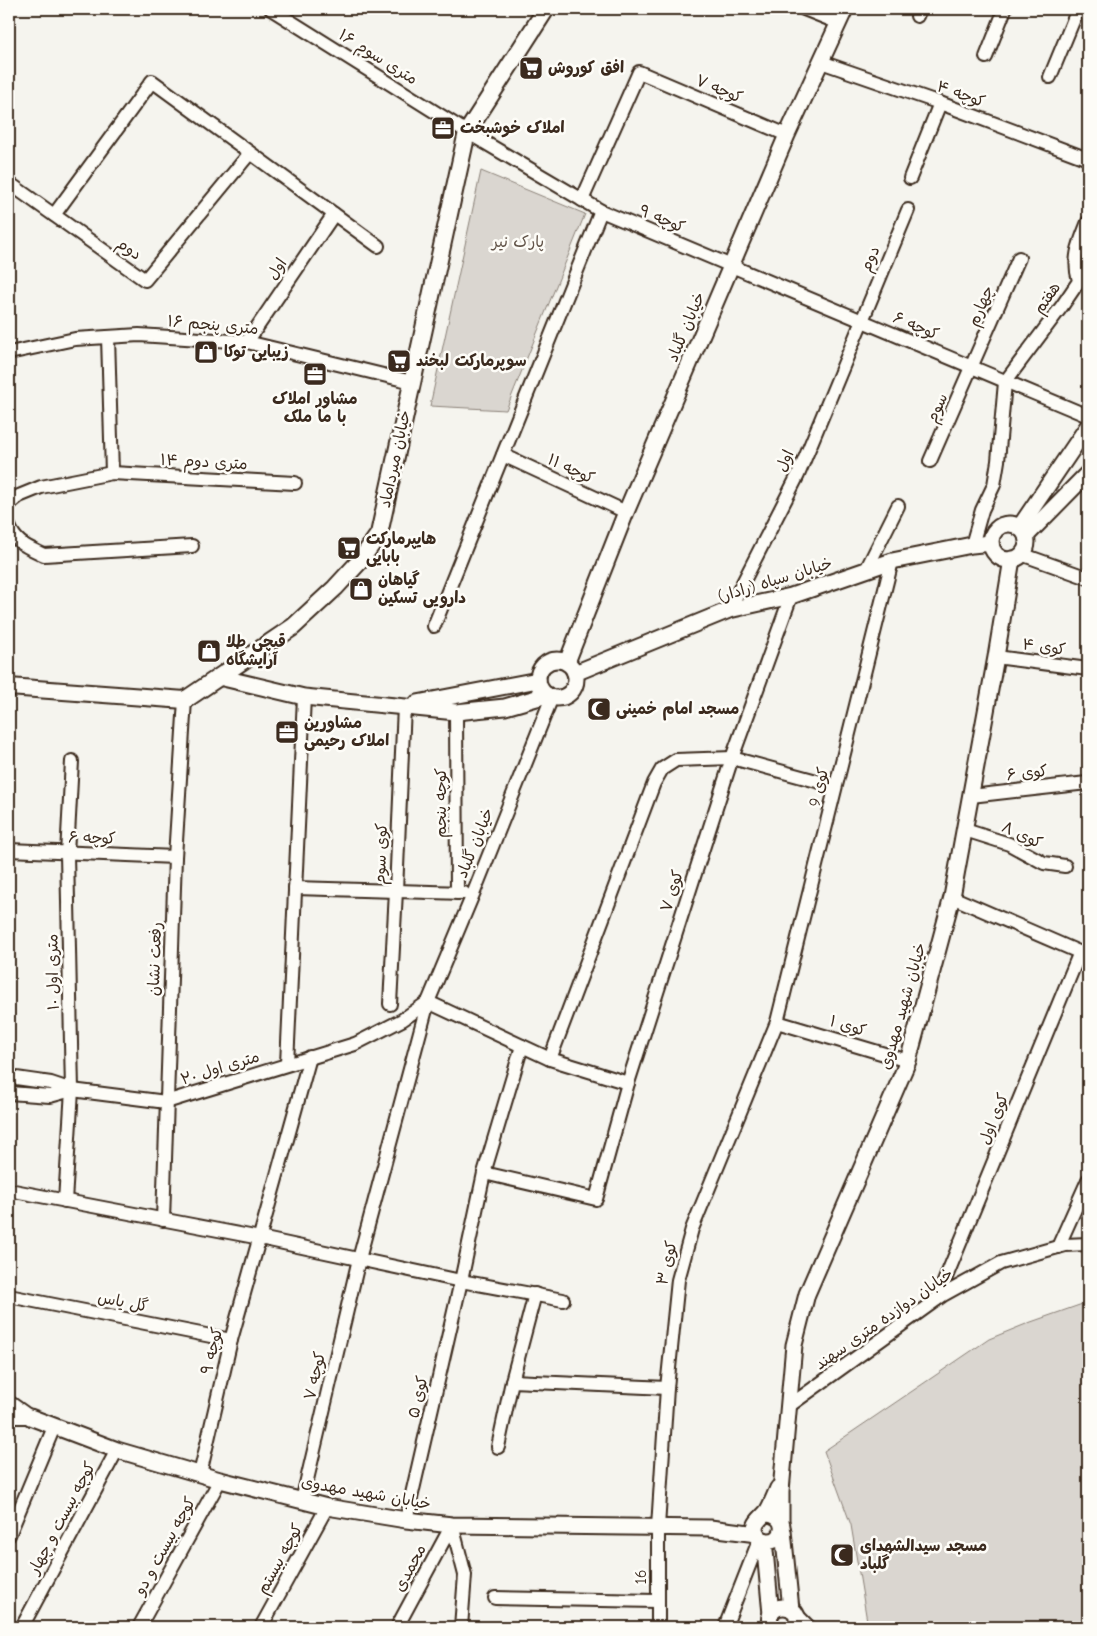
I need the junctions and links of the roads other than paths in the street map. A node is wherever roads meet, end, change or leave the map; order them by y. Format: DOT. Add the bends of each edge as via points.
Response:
graph roads {
  1 [pos="271,9"];
  2 [pos="546,9"];
  3 [pos="804,9"];
  4 [pos="845,9"];
  5 [pos="1005,9"];
  6 [pos="1078,9"];
  7 [pos="839,23"];
  8 [pos="986,56"];
  9 [pos="821,62"];
  10 [pos="1050,77"];
  11 [pos="940,103"];
  12 [pos="467,132"];
  13 [pos="787,135"];
  14 [pos="250,152"];
  15 [pos="1088,159"];
  16 [pos="910,178"];
  17 [pos="9,183"];
  18 [pos="582,200"];
  19 [pos="908,210"];
  20 [pos="601,211"];
  21 [pos="334,214"];
  22 [pos="54,215"];
  23 [pos="1088,222"];
  24 [pos="378,246"];
  25 [pos="1019,258"];
  26 [pos="731,266"];
  27 [pos="1083,282"];
  28 [pos="862,321"];
  29 [pos="108,337"];
  30 [pos="247,342"];
  31 [pos="9,353"];
  32 [pos="972,367"];
  33 [pos="412,382"];
  34 [pos="1005,382"];
  35 [pos="1088,416"];
  36 [pos="1088,426"];
  37 [pos="503,455"];
  38 [pos="930,461"];
  39 [pos="112,473"];
  40 [pos="1088,473"];
  41 [pos="295,483"];
  42 [pos="9,504"];
  43 [pos="898,506"];
  44 [pos="626,512"];
  45 [pos="9,526"];
  46 [pos="1022,532"];
  47 [pos="991,543"];
  48 [pos="972,545"];
  49 [pos="192,546"];
  50 [pos="1017,557"];
  51 [pos="892,561"];
  52 [pos="866,570"];
  53 [pos="1088,578"];
  54 [pos="790,596"];
  55 [pos="729,610"];
  56 [pos="434,626"];
  57 [pos="996,657"];
  58 [pos="571,668"];
  59 [pos="1088,669"];
  60 [pos="219,677"];
  61 [pos="538,680"];
  62 [pos="9,687"];
  63 [pos="550,696"];
  64 [pos="304,697"];
  65 [pos="185,700"];
  66 [pos="404,706"];
  67 [pos="456,712"];
  68 [pos="732,758"];
  69 [pos="72,761"];
  70 [pos="1087,783"];
  71 [pos="836,786"];
  72 [pos="971,796"];
  73 [pos="965,830"];
  74 [pos="9,850"];
  75 [pos="67,854"];
  76 [pos="175,857"];
  77 [pos="1065,866"];
  78 [pos="296,888"];
  79 [pos="396,891"];
  80 [pos="474,892"];
  81 [pos="458,893"];
  82 [pos="952,897"];
  83 [pos="1084,954"];
  84 [pos="428,1002"];
  85 [pos="390,1004"];
  86 [pos="778,1022"];
  87 [pos="522,1046"];
  88 [pos="310,1058"];
  89 [pos="550,1059"];
  90 [pos="908,1061"];
  91 [pos="287,1064"];
  92 [pos="9,1077"];
  93 [pos="628,1083"];
  94 [pos="72,1090"];
  95 [pos="9,1093"];
  96 [pos="166,1102"];
  97 [pos="484,1173"];
  98 [pos="1088,1180"];
  99 [pos="9,1190"];
  100 [pos="65,1201"];
  101 [pos="164,1220"];
  102 [pos="260,1238"];
  103 [pos="1088,1244"];
  104 [pos="1058,1247"];
  105 [pos="359,1259"];
  106 [pos="462,1281"];
  107 [pos="535,1294"];
  108 [pos="9,1296"];
  109 [pos="937,1299"];
  110 [pos="563,1300"];
  111 [pos="231,1340"];
  112 [pos="512,1381"];
  113 [pos="667,1388"];
  114 [pos="9,1402"];
  115 [pos="788,1406"];
  116 [pos="9,1417"];
  117 [pos="30,1417"];
  118 [pos="54,1427"];
  119 [pos="498,1447"];
  120 [pos="117,1450"];
  121 [pos="200,1474"];
  122 [pos="782,1477"];
  123 [pos="220,1480"];
  124 [pos="302,1501"];
  125 [pos="327,1507"];
  126 [pos="763,1516"];
  127 [pos="406,1520"];
  128 [pos="452,1525"];
  129 [pos="782,1525"];
  130 [pos="658,1527"];
  131 [pos="710,1528"];
  132 [pos="9,1535"];
  133 [pos="760,1538"];
  134 [pos="495,1598"];
  135 [pos="657,1600"];
  136 [pos="794,1616"];
  137 [pos="771,1621"];
  138 [pos="22,1627"];
  139 [pos="139,1627"];
  140 [pos="261,1627"];
  141 [pos="397,1627"];
  142 [pos="460,1627"];
  143 [pos="658,1627"];
  144 [pos="725,1627"];
  145 [pos="808,1627"];
  1 -- 12 [label="street, ۱۶ متری سوم"];
  2 -- 12 [label="main road, خیابان میرداماد"];
  3 -- 7 [label="street"];
  4 -- 7 [label="street, خیابان گلباد"];
  5 -- 8 [label="street"];
  6 -- 10 [label="street"];
  7 -- 9 [label="street, خیابان گلباد"];
  9 -- 11 [label="street, کوچه ۴"];
  9 -- 13 [label="street, خیابان گلباد"];
  11 -- 15 [label="street, کوچه ۴"];
  11 -- 16 [label="street"];
  12 -- 18 [label="street, ۱۶ متری سوم"];
  12 -- 33 [label="main road, خیابان میرداماد"];
  13 -- 18 [label="street, کوچه ۷" via="640,72"];
  13 -- 26 [label="street, خیابان گلباد"];
  14 -- 21 [label="street"];
  14 -- 22 [label="street, دوم" via="145,280"];
  14 -- 22 [label="street" via="152,81"];
  17 -- 22 [label="street, دوم"];
  18 -- 20 [label="street, کوچه ۹"];
  19 -- 28 [label="street, دوم"];
  20 -- 26 [label="street, کوچه ۹"];
  20 -- 37 [label="street"];
  21 -- 24 [label="street"];
  21 -- 30 [label="street, اول"];
  23 -- 27 [label="street, هفتم" via="1075,260"];
  25 -- 32 [label="street, چهارم"];
  26 -- 28 [label="street, کوچه ۶"];
  26 -- 44 [label="street, خیابان گلباد"];
  27 -- 34 [label="street, هفتم"];
  28 -- 32 [label="street, کوچه ۶"];
  28 -- 55 [label="street, اول" via="798,475"];
  29 -- 30 [label="street, ۱۶ متری پنجم" via="139,335"];
  29 -- 31 [label="street, ۱۶ متری پنجم" via="75,339"];
  29 -- 39 [label="street"];
  30 -- 33 [label="street, ۱۶ متری پنجم"];
  32 -- 34 [label="street, کوچه ۶"];
  32 -- 38 [label="street, سوم"];
  33 -- 60 [label="main road, خیابان میرداماد" via="379,534 335,588 293,627"];
  34 -- 35 [label="street, کوچه ۶"];
  34 -- 48 [label="street" via="994,484"];
  36 -- 46 [label="street"];
  37 -- 44 [label="street, کوچه ۱۱"];
  37 -- 56 [label="street"];
  39 -- 41 [label="street, ۱۴ متری دوم"];
  39 -- 42 [label="street, ۱۴ متری دوم" via="41,487"];
  40 -- 46 [label="street"];
  43 -- 52 [label="street"];
  44 -- 58 [label="street, خیابان گلباد"];
  45 -- 49 [label="street" via="13,537 44,555"];
  46 -- 47 [label="street" via="1009,524 998,528"];
  46 -- 50 [label="street" via="1026,546"];
  47 -- 48 [label="street, خیابان سپاه (رادار)"];
  47 -- 50 [label="street" via="996,554 1006,560"];
  48 -- 51 [label="street, خیابان سپاه (رادار)"];
  50 -- 53 [label="street"];
  50 -- 57 [label="street, خیابان شهید مهدوی"];
  51 -- 52 [label="street, خیابان سپاه (رادار)"];
  51 -- 71 [label="street, کوی 9"];
  52 -- 54 [label="street, خیابان سپاه (رادار)"];
  54 -- 55 [label="street, خیابان سپاه (رادار)"];
  54 -- 68 [label="street, کوی ۷"];
  55 -- 58 [label="street, خیابان سپاه (رادار)"];
  57 -- 59 [label="street, کوی ۴"];
  57 -- 72 [label="street, خیابان شهید مهدوی"];
  58 -- 61 [label="street" via="559,660 551,661 544,666"];
  58 -- 63 [label="street" via="576,681 573,689 560,697"];
  60 -- 64 [label="street"];
  60 -- 65 [label="main road, خیابان میرداماد"];
  61 -- 63 [label="street"];
  61 -- 66 [label="street"];
  62 -- 65 [label="main road"];
  63 -- 67 [label="street" via="505,707"];
  63 -- 80 [label="street, خیابان گلباد"];
  64 -- 66 [label="street"];
  64 -- 78 [label="street"];
  65 -- 76 [label="street, رفعت نشان"];
  66 -- 67 [label="street"];
  66 -- 79 [label="street, کوی سوم"];
  67 -- 81 [label="street, کوچه پنجم"];
  68 -- 71 [label="street"];
  68 -- 89 [label="street" via="676,760 662,769"];
  68 -- 93 [label="street, کوی ۷"];
  69 -- 75 [label="street, ۱۰ متری اول"];
  70 -- 72 [label="street, کوی ۶"];
  71 -- 86 [label="street, کوی 9"];
  72 -- 73 [label="street, خیابان شهید مهدوی"];
  73 -- 77 [label="street, کوی ۸" via="1009,844 1044,863"];
  73 -- 82 [label="street, خیابان شهید مهدوی"];
  74 -- 75 [label="street, کوچه ۶"];
  75 -- 76 [label="street, کوچه ۶"];
  75 -- 94 [label="street, ۱۰ متری اول"];
  76 -- 96 [label="street, رفعت نشان"];
  78 -- 79 [label="street"];
  78 -- 91 [label="street"];
  79 -- 81 [label="street"];
  79 -- 85 [label="street, کوی سوم"];
  80 -- 81 [label="street"];
  80 -- 84 [label="street, خیابان گلباد"];
  82 -- 83 [label="street"];
  82 -- 90 [label="street, خیابان شهید مهدوی"];
  83 -- 109 [label="street, کوی اول"];
  84 -- 87 [label="street"];
  84 -- 88 [label="street, ۲۰ متری اول" via="402,1020 355,1044"];
  84 -- 105 [label="street, خیابان گلباد"];
  86 -- 90 [label="street, کوی ۱"];
  86 -- 113 [label="street, کوی ۳" via="692,1229 678,1280"];
  87 -- 89 [label="street"];
  87 -- 97 [label="street, کوی ۵"];
  88 -- 91 [label="street, ۲۰ متری اول"];
  88 -- 102 [label="street, کوچه ۹"];
  89 -- 93 [label="street"];
  90 -- 115 [label="street, خیابان شهید مهدوی" via="808,1294 794,1345"];
  91 -- 96 [label="street, ۲۰ متری اول"];
  92 -- 94 [label="street"];
  93 -- 97 [label="street, کوی ۷" via="596,1199"];
  94 -- 95 [label="street, ۲۰ متری اول" via="50,1096"];
  94 -- 96 [label="street, ۲۰ متری اول"];
  94 -- 100 [label="street, ۱۰ متری اول"];
  96 -- 101 [label="street, رفعت نشان"];
  97 -- 106 [label="street, کوی ۵"];
  98 -- 104 [label="street"];
  99 -- 100 [label="street"];
  100 -- 101 [label="street"];
  101 -- 102 [label="street"];
  102 -- 105 [label="street"];
  102 -- 111 [label="street, کوچه ۹"];
  103 -- 104 [label="street, خیابان دوازده متری سهند"];
  104 -- 109 [label="street, خیابان دوازده متری سهند" via="1001,1263"];
  105 -- 106 [label="street"];
  105 -- 124 [label="street, کوچه ۷"];
  106 -- 107 [label="street"];
  106 -- 127 [label="street, کوی ۵"];
  107 -- 110 [label="street"];
  107 -- 112 [label="street"];
  108 -- 111 [label="street, گل یاس"];
  109 -- 115 [label="street, خیابان دوازده متری سهند"];
  111 -- 121 [label="street, کوچه ۹"];
  112 -- 113 [label="street"];
  112 -- 119 [label="street"];
  113 -- 130 [label="street, کوی ۳"];
  114 -- 117 [label="street"];
  115 -- 122 [label="street, خیابان شهید مهدوی"];
  116 -- 117 [label="street"];
  117 -- 118 [label="street, خیابان شهید مهدوی"];
  118 -- 120 [label="street, خیابان شهید مهدوی"];
  118 -- 132 [label="street"];
  120 -- 121 [label="street, خیابان شهید مهدوی"];
  120 -- 138 [label="street, کوچه بیست و چهار"];
  121 -- 123 [label="street, خیابان شهید مهدوی"];
  122 -- 126 [label="street, خیابان شهید مهدوی"];
  122 -- 129 [label="street, خیابان شهید مهدوی"];
  123 -- 124 [label="street, خیابان شهید مهدوی"];
  123 -- 139 [label="street, کوچه بیست و دو"];
  124 -- 125 [label="street, خیابان شهید مهدوی"];
  125 -- 127 [label="street, خیابان شهید مهدوی"];
  125 -- 140 [label="street, کوچه بیستم"];
  126 -- 129 [label="street" via="777,1516"];
  126 -- 131 [label="street, خیابان شهید مهدوی"];
  126 -- 133 [label="street" via="756,1525"];
  127 -- 128 [label="street, خیابان شهید مهدوی"];
  128 -- 130 [label="street, خیابان شهید مهدوی"];
  128 -- 141 [label="street, محمدی"];
  128 -- 142 [label="street" via="464,1575"];
  129 -- 133 [label="street" via="777,1539"];
  129 -- 136 [label="street, خیابان شهید مهدوی"];
  130 -- 131 [label="street, خیابان شهید مهدوی"];
  130 -- 135 [label="street, 16"];
  131 -- 133 [label="street, خیابان شهید مهدوی"];
  133 -- 137 [label="street"];
  133 -- 144 [label="street"];
  134 -- 135 [label="street"];
  135 -- 143 [label="street, 16"];
  136 -- 137 [label="street" via="786,1607 780,1607"];
  136 -- 145 [label="street"];
}
